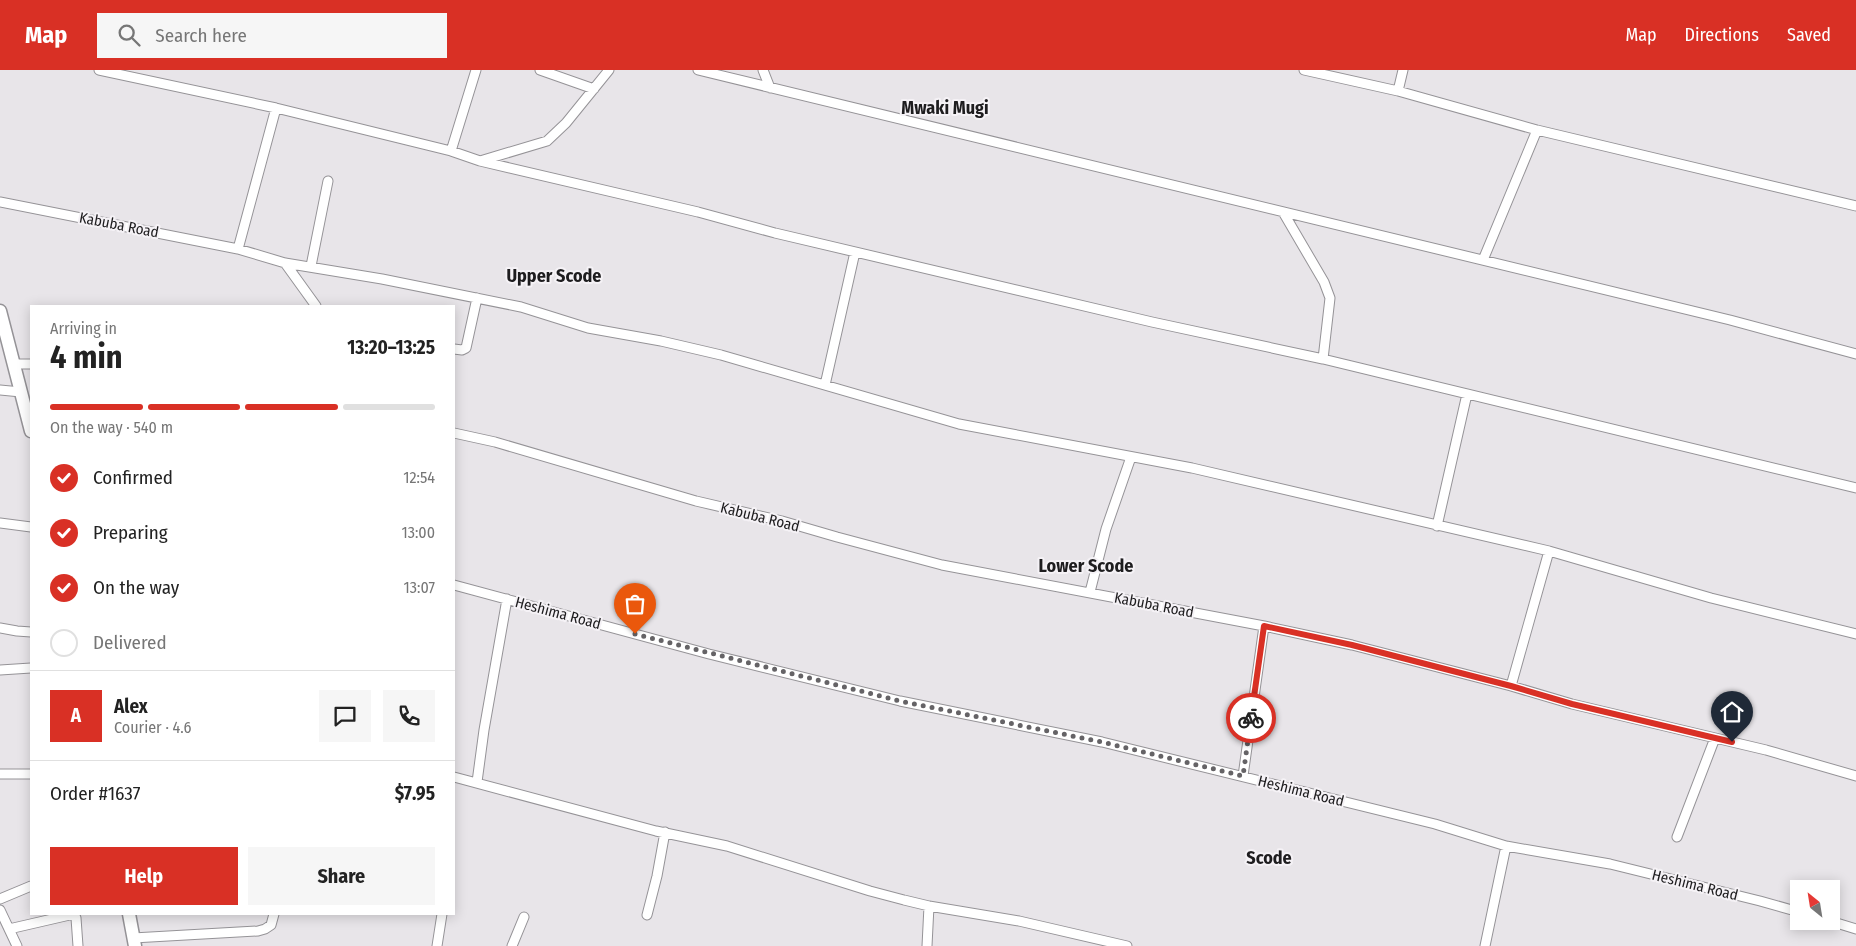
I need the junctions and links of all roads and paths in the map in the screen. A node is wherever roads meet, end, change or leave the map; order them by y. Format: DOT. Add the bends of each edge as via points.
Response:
graph roads {
  1 [pos="99,70"];
  2 [pos="473,70"];
  3 [pos="540,70"];
  4 [pos="610,70"];
  5 [pos="698,70"];
  6 [pos="763,70"];
  7 [pos="1304,70"];
  8 [pos="1403,70"];
  9 [pos="120,72"];
  10 [pos="770,88"];
  11 [pos="594,89"];
  12 [pos="1398,90"];
  13 [pos="276,108"];
  14 [pos="1537,130"];
  15 [pos="451,151"];
  16 [pos="480,161"];
  17 [pos="328,181"];
  18 [pos="0,202"];
  19 [pos="1856,206"];
  20 [pos="1283,212"];
  21 [pos="238,249"];
  22 [pos="855,252"];
  23 [pos="1484,260"];
  24 [pos="285,263"];
  25 [pos="311,266"];
  26 [pos="477,298"];
  27 [pos="315,305"];
  28 [pos="0,311"];
  29 [pos="455,350"];
  30 [pos="1856,354"];
  31 [pos="1323,359"];
  32 [pos="14,364"];
  33 [pos="30,364"];
  34 [pos="825,385"];
  35 [pos="0,390"];
  36 [pos="21,392"];
  37 [pos="1467,394"];
  38 [pos="30,427"];
  39 [pos="455,433"];
  40 [pos="1131,457"];
  41 [pos="1856,488"];
  42 [pos="0,522"];
  43 [pos="1437,526"];
  44 [pos="30,527"];
  45 [pos="1549,551"];
  46 [pos="455,584"];
  47 [pos="1090,592"];
  48 [pos="508,599"];
  49 [pos="1264,626"];
  50 [pos="0,628"];
  51 [pos="30,632"];
  52 [pos="1856,634"];
  53 [pos="30,668"];
  54 [pos="0,670"];
  55 [pos="1511,686"];
  56 [pos="1715,738"];
  57 [pos="0,774"];
  58 [pos="30,774"];
  59 [pos="1243,776"];
  60 [pos="1856,776"];
  61 [pos="455,777"];
  62 [pos="477,782"];
  63 [pos="665,832"];
  64 [pos="1677,837"];
  65 [pos="1506,846"];
  66 [pos="30,886"];
  67 [pos="0,899"];
  68 [pos="929,906"];
  69 [pos="1790,909"];
  70 [pos="0,910"];
  71 [pos="70,915"];
  72 [pos="74,915"];
  73 [pos="129,915"];
  74 [pos="274,915"];
  75 [pos="442,915"];
  76 [pos="647,915"];
  77 [pos="524,917"];
  78 [pos="1840,924"];
  79 [pos="9,929"];
  80 [pos="1856,929"];
  81 [pos="134,942"];
  82 [pos="1122,945"];
  83 [pos="16,946"];
  84 [pos="78,946"];
  85 [pos="437,946"];
  86 [pos="512,946"];
  87 [pos="927,946"];
  88 [pos="1484,946"];
  1 -- 9 [label="street"];
  2 -- 15 [label="street"];
  3 -- 11 [label="street"];
  4 -- 11 [label="street"];
  5 -- 10 [label="street"];
  6 -- 10 [label="street"];
  7 -- 12 [label="street"];
  8 -- 12 [label="street"];
  9 -- 13 [label="street"];
  10 -- 20 [label="street"];
  11 -- 16 [label="street" via="547,141"];
  12 -- 14 [label="street"];
  13 -- 15 [label="street"];
  13 -- 21 [label="street"];
  14 -- 19 [label="street"];
  14 -- 23 [label="street"];
  15 -- 16 [label="street"];
  16 -- 22 [label="street"];
  17 -- 25 [label="street"];
  18 -- 21 [label="street, Kabuba Road"];
  20 -- 23 [label="street"];
  20 -- 31 [label="street" via="1330,298"];
  21 -- 24 [label="street, Kabuba Road"];
  22 -- 31 [label="street"];
  22 -- 34 [label="street"];
  23 -- 30 [label="street"];
  24 -- 25 [label="street, Kabuba Road"];
  24 -- 27 [label="street"];
  25 -- 26 [label="street, Kabuba Road"];
  26 -- 29 [label="street" via="466,348"];
  26 -- 34 [label="street, Kabuba Road" via="521,307 588,328 661,341"];
  28 -- 32 [label="highway"];
  31 -- 37 [label="street"];
  32 -- 33 [label="street"];
  32 -- 36 [label="highway"];
  34 -- 40 [label="street, Kabuba Road" via="959,424"];
  35 -- 36 [label="street"];
  36 -- 38 [label="highway"];
  37 -- 41 [label="street"];
  37 -- 43 [label="street"];
  39 -- 47 [label="street, Kabuba Road" via="495,442 696,502 782,521 942,565"];
  40 -- 43 [label="street, Kabuba Road" via="1192,468"];
  40 -- 47 [label="street" via="1106,529"];
  42 -- 44 [label="street"];
  43 -- 45 [label="street, Kabuba Road"];
  45 -- 52 [label="street, Kabuba Road" via="1711,598"];
  45 -- 55 [label="street"];
  46 -- 48 [label="street, Heshima Road"];
  47 -- 49 [label="street, Kabuba Road"];
  48 -- 59 [label="street, Heshima Road" via="708,654 900,701 1102,742"];
  48 -- 62 [label="street"];
  49 -- 55 [label="street, Kabuba Road"];
  49 -- 59 [label="street"];
  50 -- 51 [label="street"];
  53 -- 54 [label="street"];
  55 -- 56 [label="street, Kabuba Road"];
  56 -- 60 [label="street, Kabuba Road"];
  56 -- 64 [label="street"];
  57 -- 58 [label="street"];
  59 -- 65 [label="street, Heshima Road" via="1436,824"];
  61 -- 62 [label="street"];
  62 -- 63 [label="street"];
  63 -- 68 [label="street" via="727,846"];
  63 -- 76 [label="street"];
  65 -- 69 [label="street, Heshima Road" via="1610,864"];
  65 -- 88 [label="street"];
  66 -- 67 [label="street"];
  68 -- 82 [label="street" via="1019,921"];
  68 -- 87 [label="street"];
  70 -- 79 [label="street"];
  71 -- 79 [label="street"];
  72 -- 84 [label="street"];
  73 -- 81 [label="highway"];
  74 -- 81 [label="street" via="271,926 258,931"];
  75 -- 85 [label="street"];
  77 -- 86 [label="street"];
  78 -- 80 [label="street"];
  79 -- 83 [label="street"];
}
